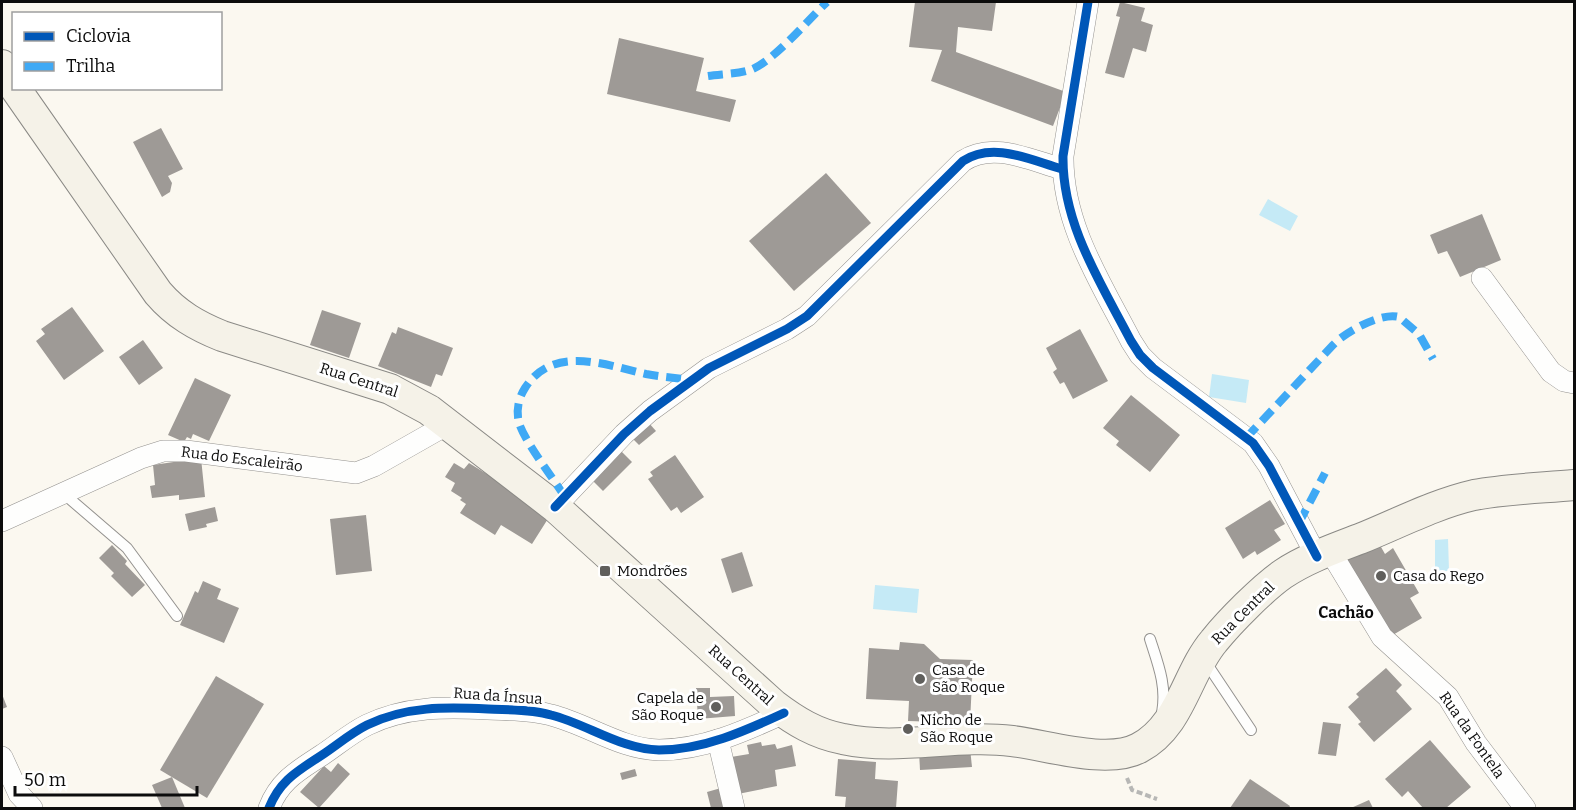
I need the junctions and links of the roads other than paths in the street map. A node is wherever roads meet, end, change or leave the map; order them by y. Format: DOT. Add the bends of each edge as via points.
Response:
graph roads {
  1 [pos="1088,2"];
  2 [pos="2,65"];
  3 [pos="12,83"];
  4 [pos="16,90"];
  5 [pos="1062,169"];
  6 [pos="1482,278"];
  7 [pos="1575,383"];
  8 [pos="448,424"];
  9 [pos="1575,485"];
  10 [pos="63,493"];
  11 [pos="555,507"];
  12 [pos="2,521"];
  13 [pos="1323,554"];
  14 [pos="177,616"];
  15 [pos="1150,639"];
  16 [pos="1203,657"];
  17 [pos="784,713"];
  18 [pos="1251,730"];
  19 [pos="1158,734"];
  20 [pos="718,740"];
  21 [pos="2,757"];
  22 [pos="32,808"];
  23 [pos="269,808"];
  24 [pos="734,808"];
  25 [pos="1525,808"];
  1 -- 5 [label="street, Rua da Fontela"];
  2 -- 3 [label="main road, Rua Central"];
  4 -- 8 [label="main road, Rua Central" via="158,293 175,311 222,336 400,393"];
  5 -- 11 [label="street" via="1001,152 980,152 957,165 807,316 709,368 640,418"];
  5 -- 13 [label="street, Rua da Fontela" via="1070,213 1081,243 1135,348 1153,368 1253,443"];
  6 -- 7 [label="street" via="1551,372"];
  8 -- 10 [label="street, Rua do Escaleirão" via="374,466 356,472 171,450 148,455"];
  8 -- 11 [label="main road, Rua Central"];
  9 -- 13 [label="main road, Rua Central" via="1463,498"];
  10 -- 12 [label="street, Rua do Escaleirão"];
  10 -- 14 [label="lane" via="127,548"];
  11 -- 17 [label="main road, Rua Central"];
  13 -- 16 [label="main road, Rua Central" via="1270,584 1218,636"];
  13 -- 25 [label="street, Rua da Fontela" via="1382,637 1448,697 1476,743"];
  15 -- 19 [label="lane" via="1164,688"];
  16 -- 18 [label="lane"];
  16 -- 19 [label="main road, Rua Central"];
  17 -- 19 [label="main road, Rua Central" via="819,733 858,742 999,740 1099,755 1137,749"];
  17 -- 20 [label="street, Rua da Ínsua"];
  20 -- 23 [label="street, Rua da Ínsua" via="682,748 648,749 534,711 448,707 416,710 357,731 286,780"];
  20 -- 24 [label="street"];
  21 -- 22 [label="street" via="19,794"];
}
